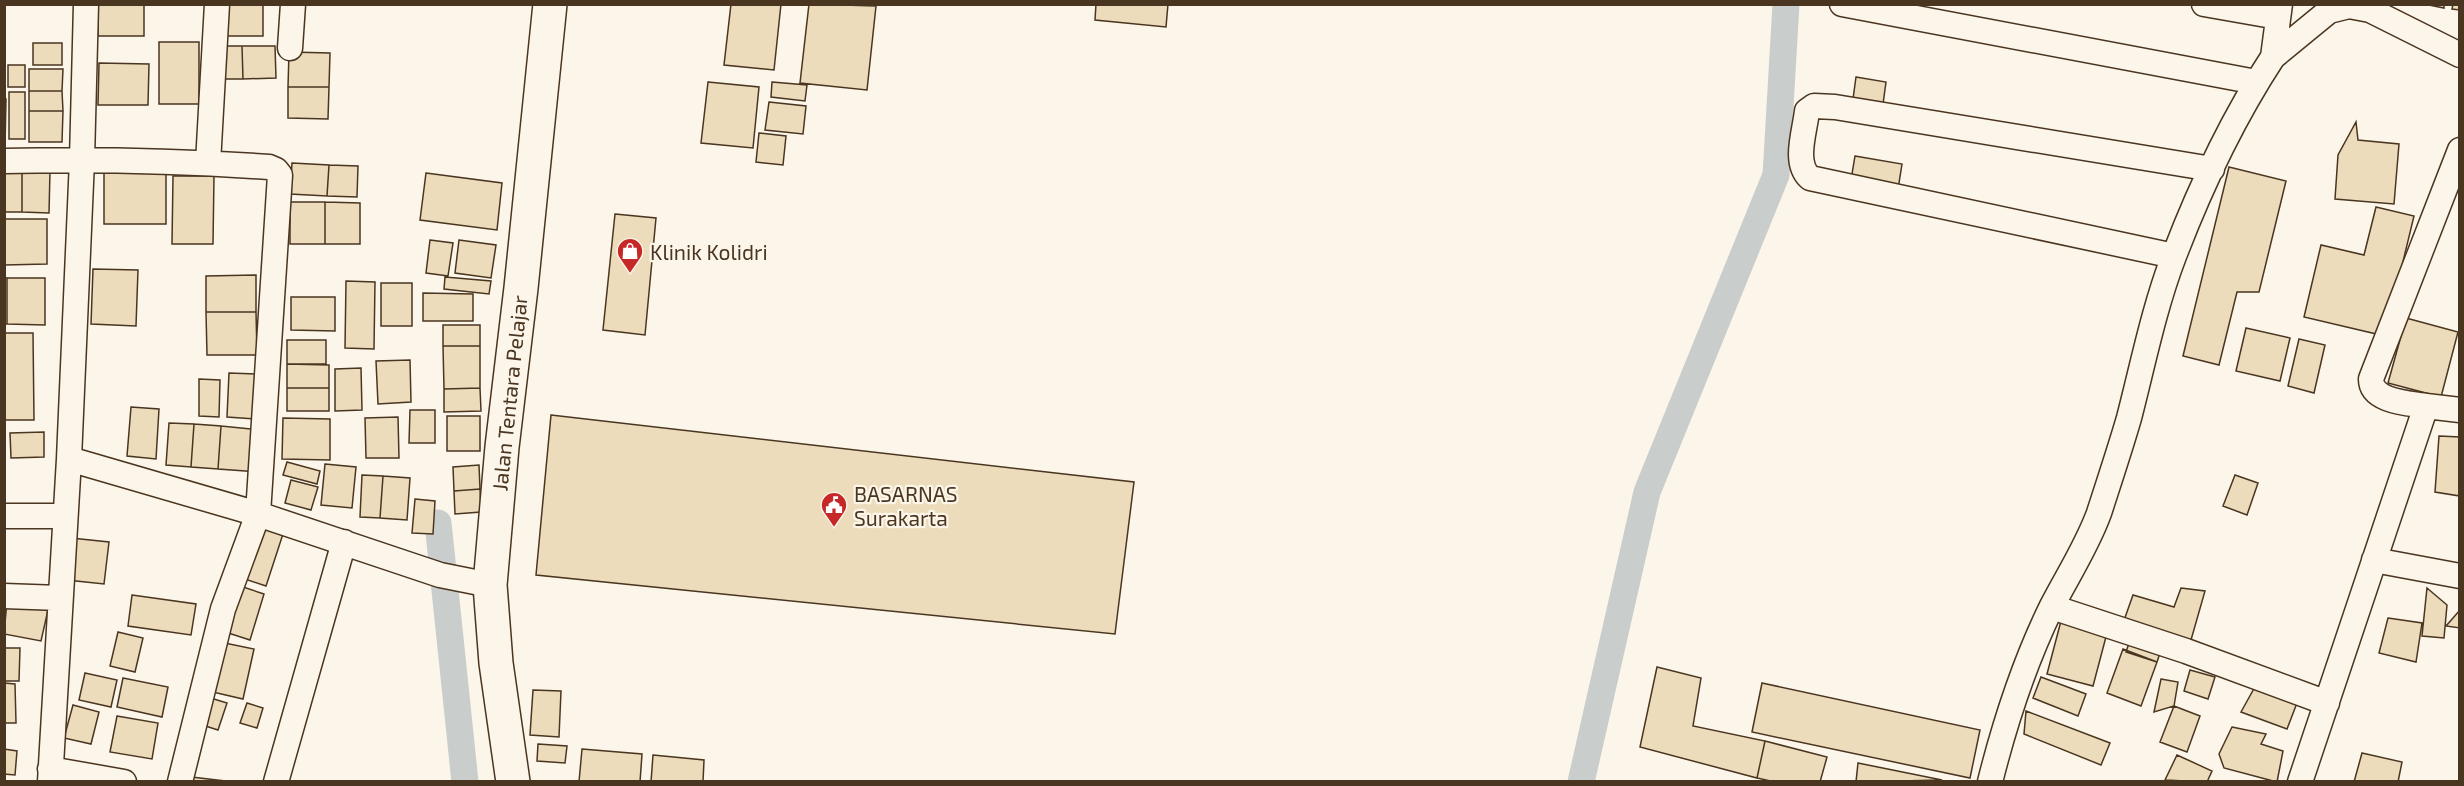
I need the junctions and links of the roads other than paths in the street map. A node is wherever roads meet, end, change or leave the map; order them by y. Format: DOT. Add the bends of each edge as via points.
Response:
graph roads {
  1 [pos="86,4"];
  2 [pos="217,4"];
  3 [pos="293,4"];
  4 [pos="550,4"];
  5 [pos="1842,4"];
  6 [pos="2204,4"];
  7 [pos="2279,11"];
  8 [pos="290,48"];
  9 [pos="2460,56"];
  10 [pos="2273,57"];
  11 [pos="2256,82"];
  12 [pos="2460,150"];
  13 [pos="82,160"];
  14 [pos="4,161"];
  15 [pos="208,163"];
  16 [pos="2211,169"];
  17 [pos="2174,256"];
  18 [pos="2426,406"];
  19 [pos="2460,411"];
  20 [pos="69,459"];
  21 [pos="258,514"];
  22 [pos="4,516"];
  23 [pos="65,516"];
  24 [pos="344,542"];
  25 [pos="2374,560"];
  26 [pos="2460,576"];
  27 [pos="490,585"];
  28 [pos="4,596"];
  29 [pos="60,598"];
  30 [pos="2052,607"];
  31 [pos="2327,703"];
  32 [pos="50,775"];
  33 [pos="124,782"];
  34 [pos="180,782"];
  35 [pos="276,782"];
  36 [pos="513,782"];
  37 [pos="1990,782"];
  38 [pos="2300,782"];
  1 -- 13 [label="street"];
  2 -- 15 [label="street"];
  3 -- 8 [label="street"];
  4 -- 27 [label="main road, Jalan Tentara Pelajar"];
  5 -- 11 [label="street"];
  6 -- 7 [label="street"];
  7 -- 10 [label="street"];
  9 -- 10 [label="street" via="2370,10 2349,6 2329,11"];
  10 -- 11 [label="street"];
  11 -- 16 [label="street"];
  12 -- 18 [label="street" via="2371,379 2373,390 2384,397"];
  13 -- 14 [label="street"];
  13 -- 15 [label="street"];
  13 -- 20 [label="street"];
  15 -- 21 [label="street" via="269,167 281,179"];
  16 -- 17 [label="street"];
  16 -- 17 [label="street" via="1835,107 1814,106 1807,111 1801,159 1810,178"];
  17 -- 30 [label="street" via="2098,515"];
  18 -- 19 [label="street"];
  18 -- 25 [label="street"];
  20 -- 21 [label="street"];
  20 -- 23 [label="street"];
  21 -- 24 [label="street"];
  21 -- 34 [label="street" via="220,617"];
  22 -- 23 [label="street"];
  23 -- 29 [label="street"];
  24 -- 27 [label="street" via="448,577"];
  24 -- 35 [label="street"];
  25 -- 26 [label="street"];
  25 -- 31 [label="street"];
  27 -- 36 [label="main road, Jalan Tentara Pelajar" via="496,663"];
  28 -- 29 [label="street"];
  29 -- 32 [label="street"];
  30 -- 31 [label="street"];
  30 -- 37 [label="street" via="2022,678"];
  31 -- 38 [label="street"];
  32 -- 33 [label="street"];
}
